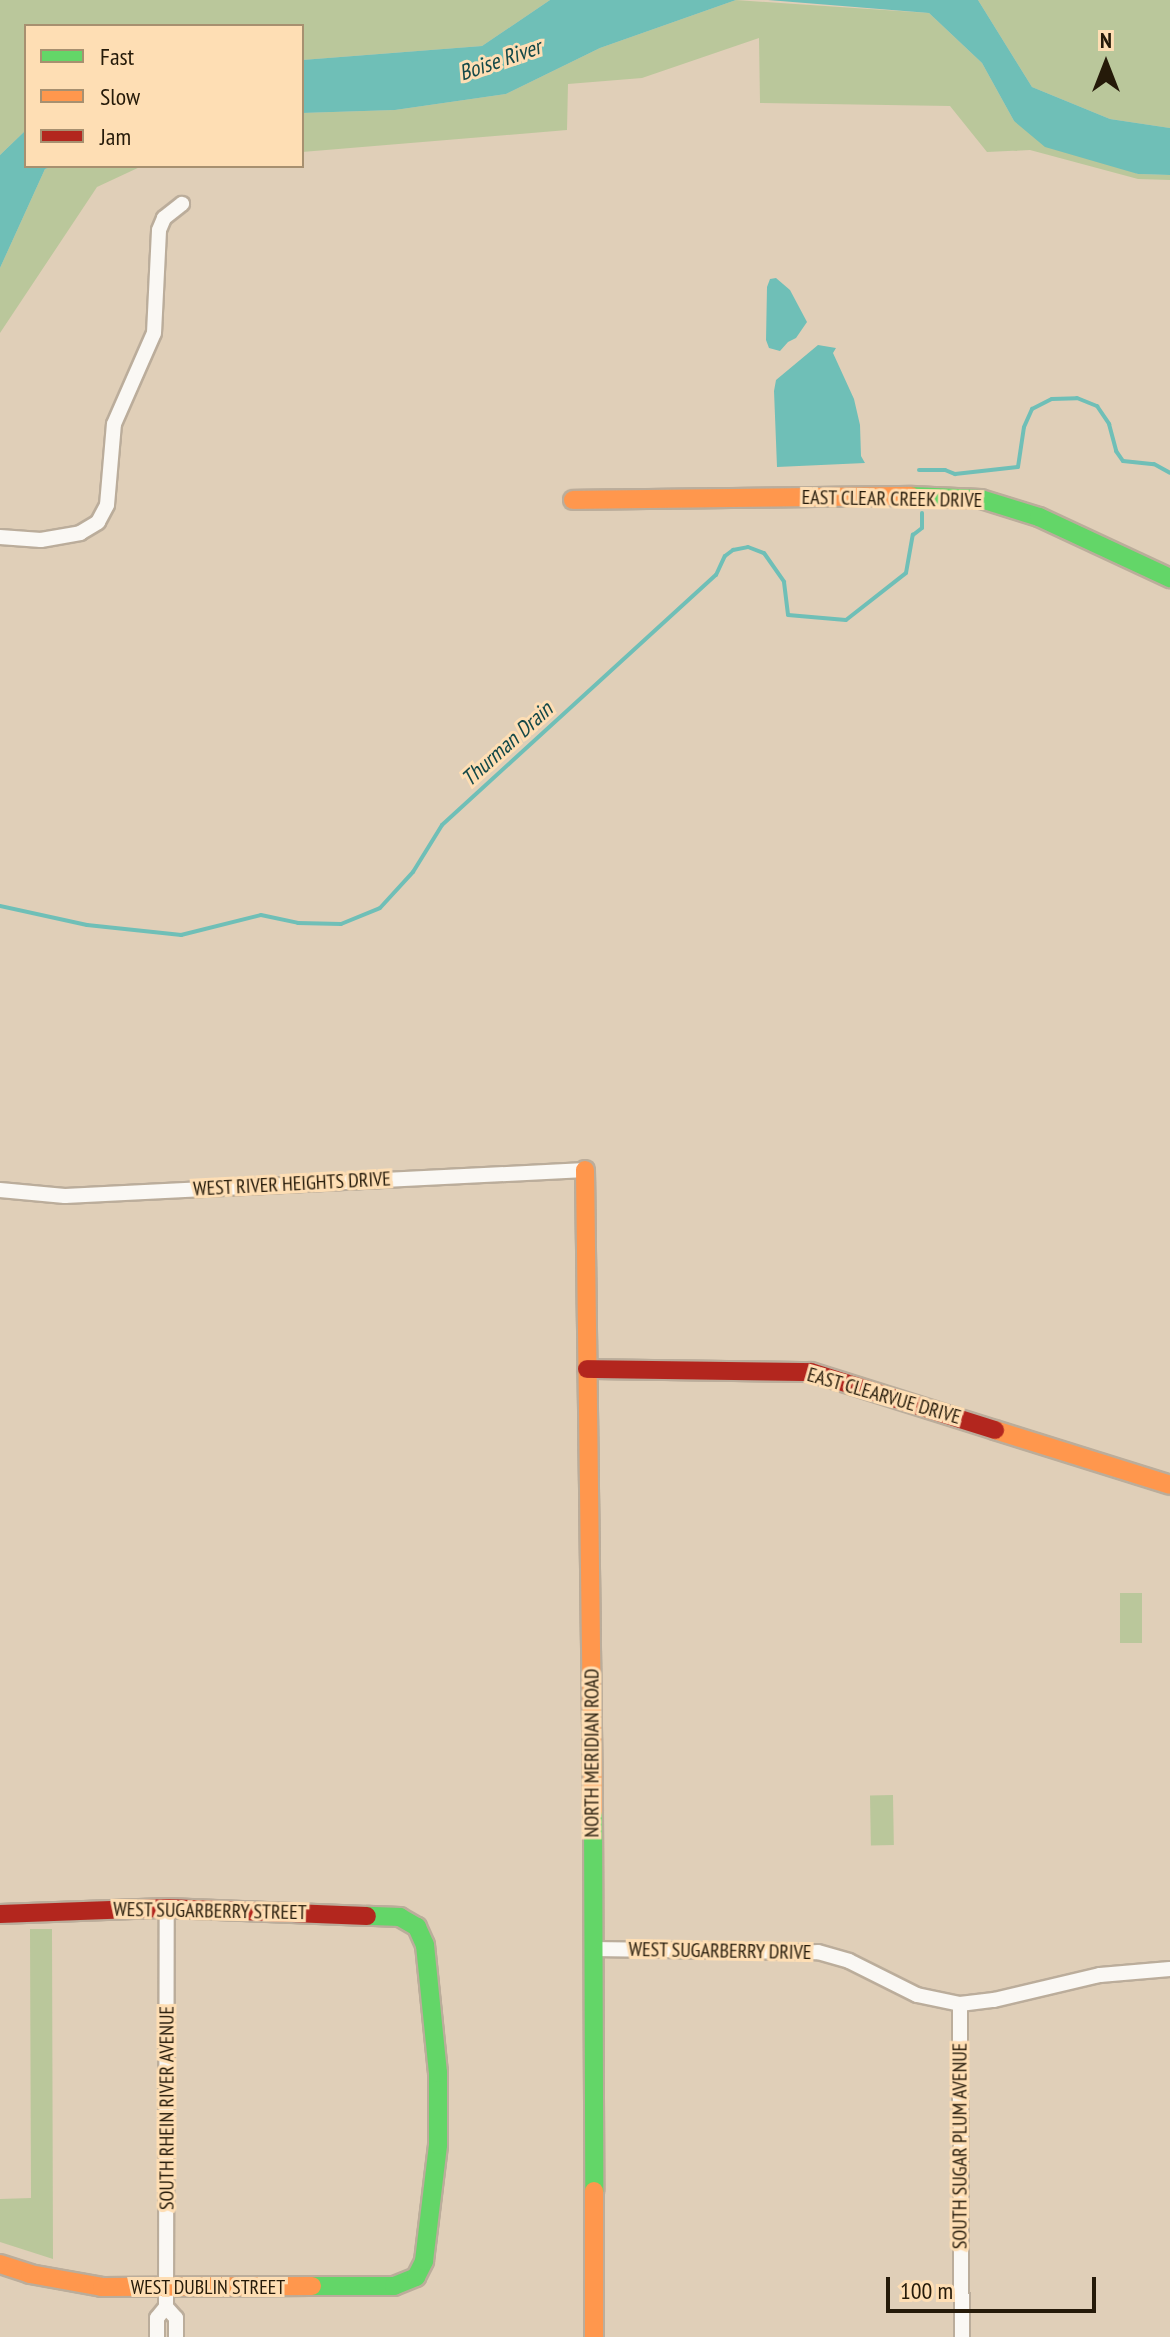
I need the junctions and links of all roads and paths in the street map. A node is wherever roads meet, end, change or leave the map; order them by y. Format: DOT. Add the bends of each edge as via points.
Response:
graph roads {
  1 [pos="182,204"];
  2 [pos="573,500"];
  3 [pos="0,537"];
  4 [pos="1170,578"];
  5 [pos="585,1170"];
  6 [pos="0,1190"];
  7 [pos="587,1369"];
  8 [pos="1170,1485"];
  9 [pos="167,1908"];
  10 [pos="0,1914"];
  11 [pos="593,1949"];
  12 [pos="1170,1969"];
  13 [pos="960,2004"];
  14 [pos="0,2264"];
  15 [pos="416,2277"];
  16 [pos="168,2287"];
  17 [pos="166,2307"];
  18 [pos="157,2337"];
  19 [pos="176,2337"];
  20 [pos="594,2337"];
  21 [pos="962,2337"];
  1 -- 3 [label="street" via="164,218 159,230 154,333 114,424 107,505 98,522 80,533 41,540"];
  2 -- 4 [label="street, EAST CLEAR CREEK DRIVE" via="981,499 1039,517"];
  5 -- 6 [label="street, WEST RIVER HEIGHTS DRIVE" via="65,1196"];
  5 -- 7 [label="street, NORTH MERIDIAN ROAD"];
  7 -- 8 [label="street, EAST CLEARVUE DRIVE" via="811,1372"];
  7 -- 11 [label="street, NORTH MERIDIAN ROAD"];
  9 -- 10 [label="street, WEST SUGARBERRY STREET"];
  9 -- 15 [label="street, WEST SUGARBERRY STREET" via="400,1917 417,1927 425,1945 434,2016 438,2145 424,2261"];
  9 -- 16 [label="street, SOUTH RHEIN RIVER AVENUE"];
  11 -- 13 [label="street, WEST SUGARBERRY DRIVE" via="818,1952 864,1967 917,1995"];
  11 -- 20 [label="street, NORTH MERIDIAN ROAD"];
  12 -- 13 [label="street, WEST SUGARBERRY DRIVE" via="1100,1975"];
  13 -- 21 [label="street, SOUTH SUGAR PLUM AVENUE"];
  14 -- 16 [label="street, WEST DUBLIN STREET" via="102,2287"];
  15 -- 16 [label="street, WEST DUBLIN STREET" via="394,2286"];
  16 -- 17 [label="street, SOUTH RHEIN RIVER AVENUE"];
  17 -- 18 [label="street, SOUTH RHEIN RIVER AVENUE" via="157,2318"];
  17 -- 19 [label="street, SOUTH RHEIN RIVER AVENUE" via="176,2318"];
}
